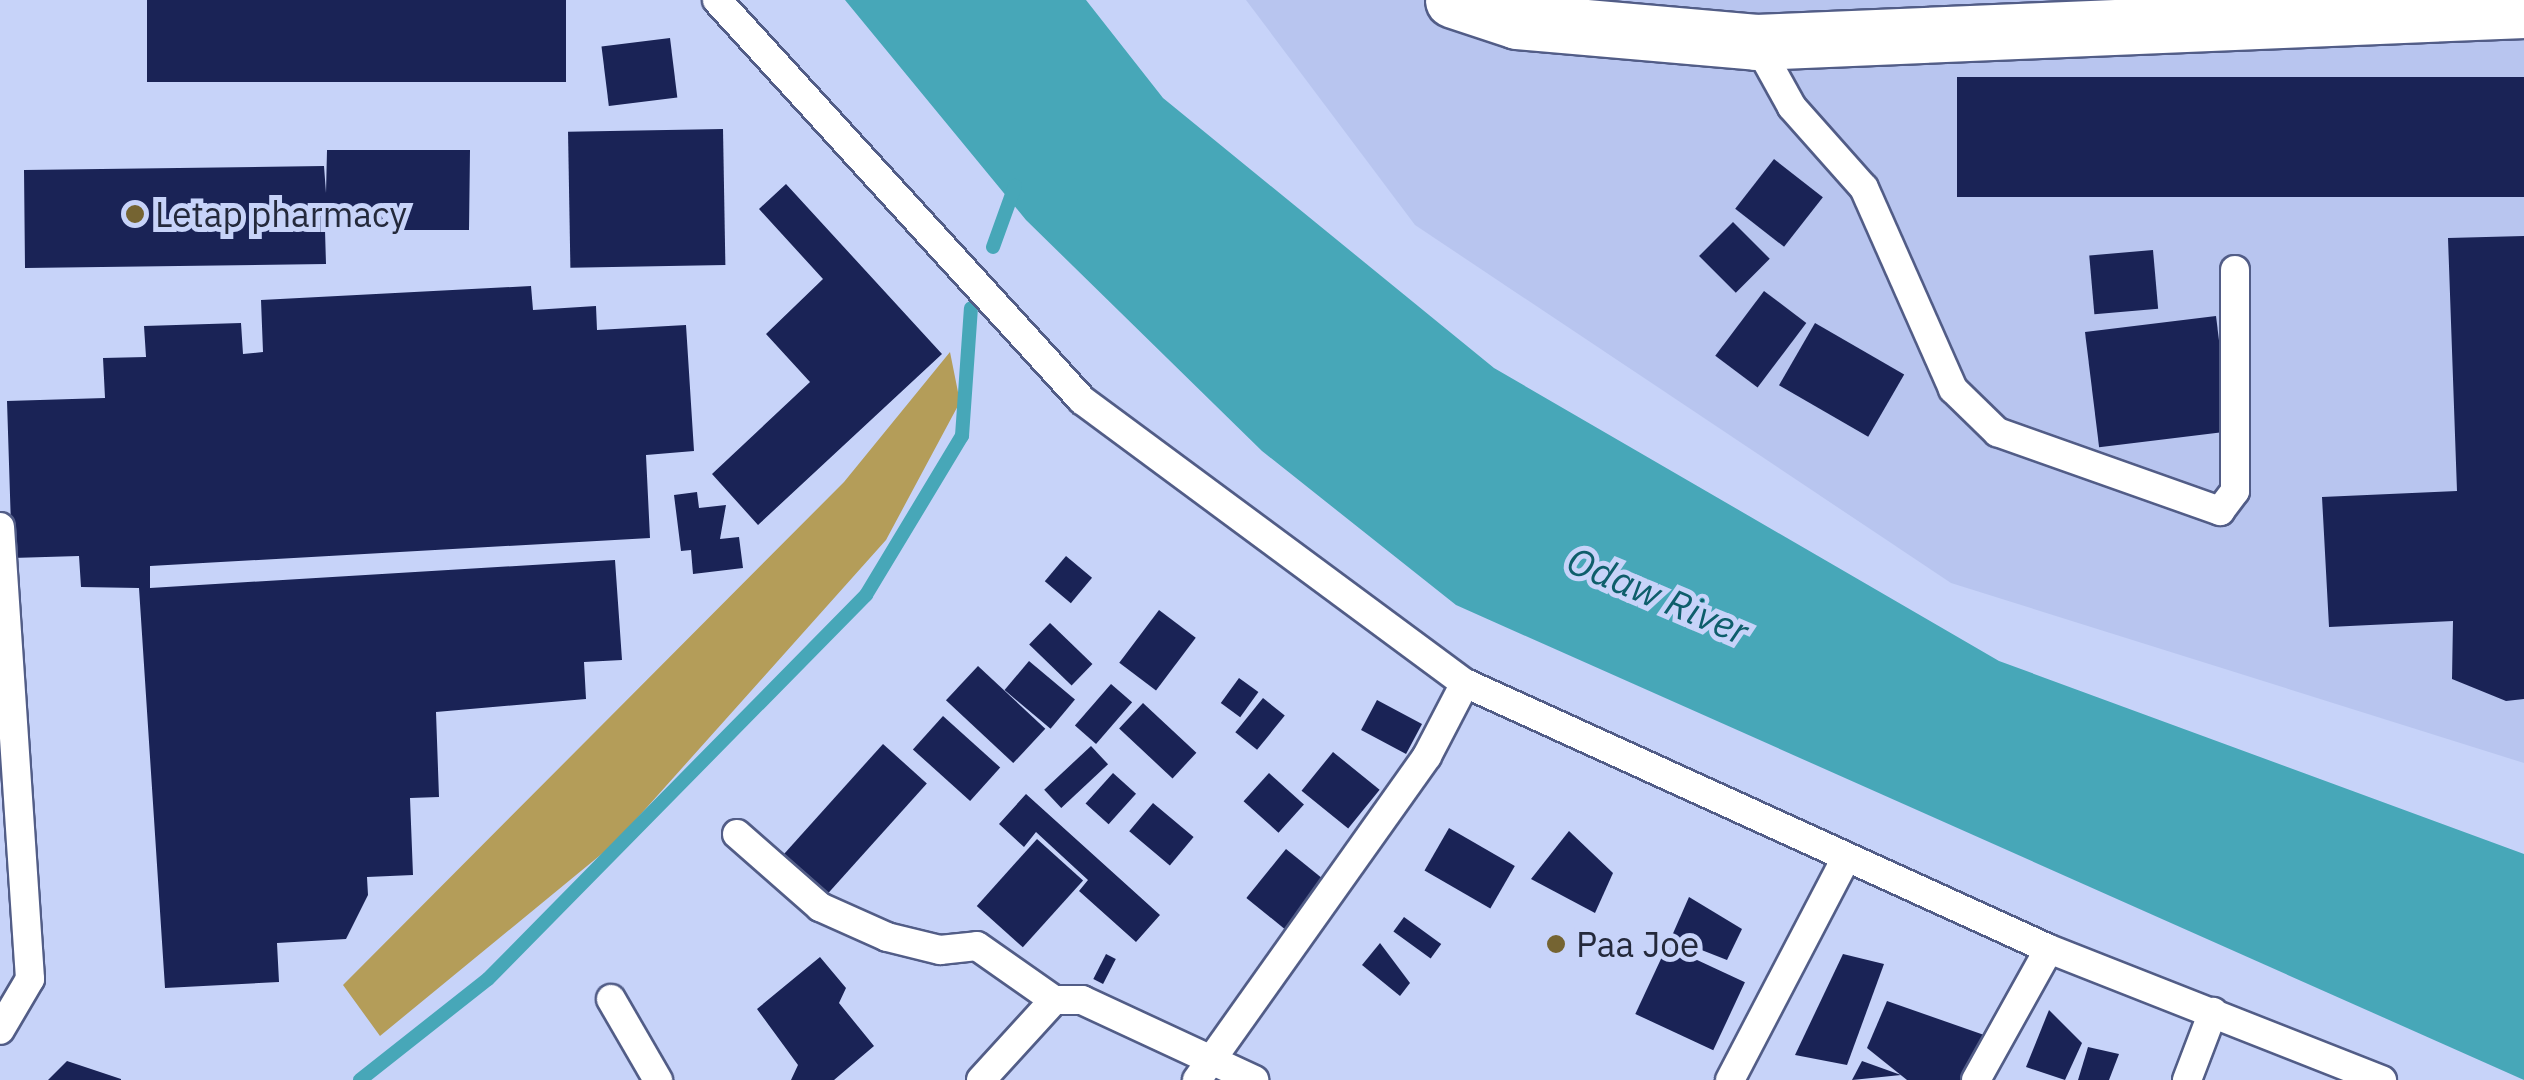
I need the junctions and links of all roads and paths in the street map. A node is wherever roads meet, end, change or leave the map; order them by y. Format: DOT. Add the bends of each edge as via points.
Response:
graph roads {
  1 [pos="717,0"];
  2 [pos="1453,0"];
  3 [pos="2524,10"];
  4 [pos="1756,42"];
  5 [pos="2235,270"];
  6 [pos="0,527"];
  7 [pos="1465,684"];
  8 [pos="737,834"];
  9 [pos="1845,860"];
  10 [pos="2049,949"];
  11 [pos="611,999"];
  12 [pos="1054,1000"];
  13 [pos="2213,1012"];
  14 [pos="0,1030"];
  15 [pos="1203,1069"];
  16 [pos="2372,1079"];
  17 [pos="658,1080"];
  18 [pos="981,1080"];
  19 [pos="1254,1080"];
  20 [pos="1730,1080"];
  21 [pos="1976,1080"];
  22 [pos="2187,1080"];
  1 -- 7 [label="lane" via="1082,400"];
  2 -- 4 [label="street" via="1517,21"];
  3 -- 4 [label="street"];
  4 -- 5 [label="lane" via="1792,107 1864,188 1953,389 1996,432 2220,511 2235,491"];
  6 -- 14 [label="lane" via="30,979"];
  7 -- 9 [label="lane"];
  7 -- 15 [label="lane" via="1427,756"];
  8 -- 12 [label="lane" via="820,907 887,938 940,950 976,946"];
  9 -- 10 [label="lane"];
  9 -- 20 [label="lane"];
  10 -- 13 [label="lane"];
  10 -- 21 [label="lane"];
  11 -- 17 [label="lane"];
  12 -- 15 [label="lane" via="1082,1000"];
  12 -- 18 [label="lane"];
  13 -- 16 [label="lane"];
  13 -- 22 [label="lane"];
  15 -- 19 [label="lane"];
}
